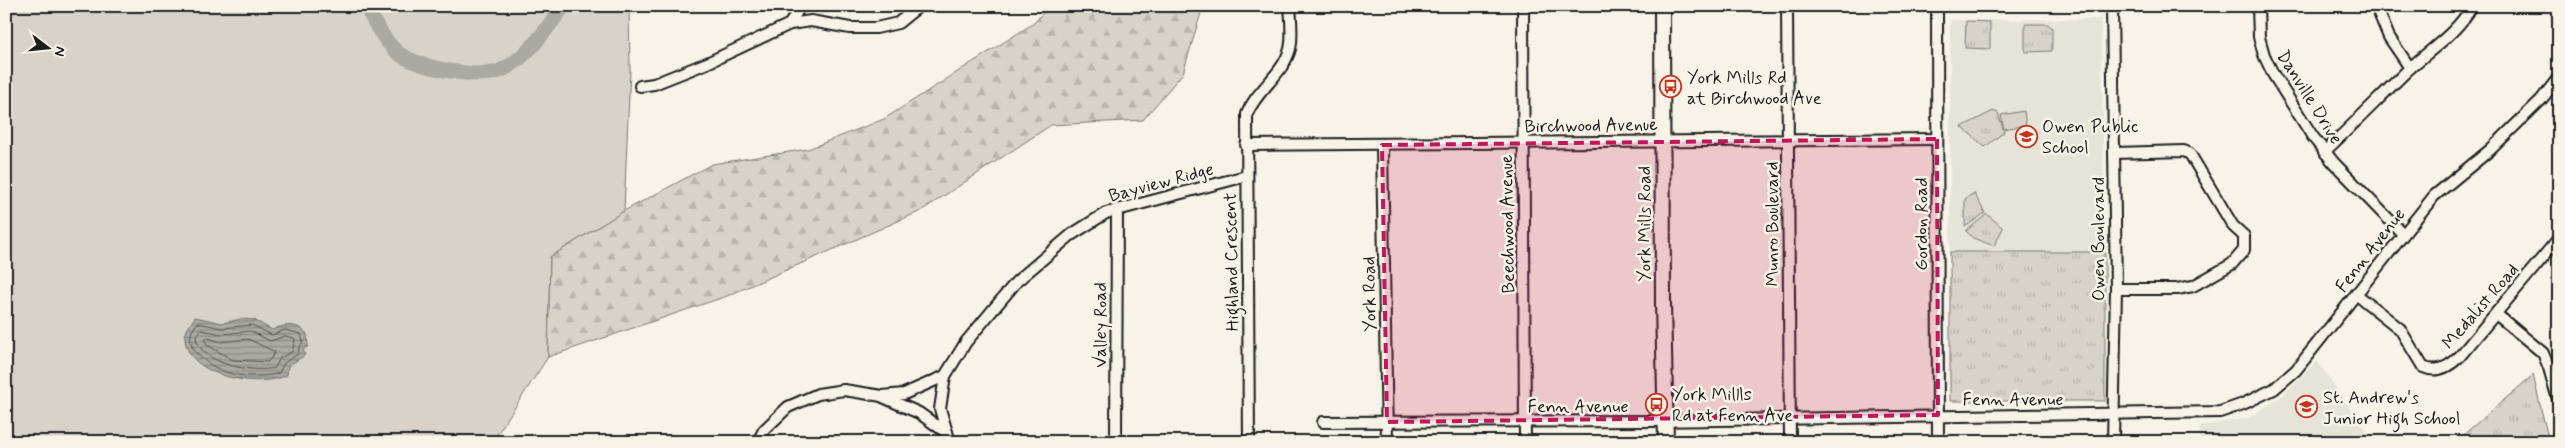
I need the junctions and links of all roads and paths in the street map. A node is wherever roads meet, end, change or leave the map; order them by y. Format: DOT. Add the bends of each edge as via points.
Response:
graph roads {
  1 [pos="800,6"];
  2 [pos="919,6"];
  3 [pos="1290,6"];
  4 [pos="1523,6"];
  5 [pos="1662,6"];
  6 [pos="1787,6"];
  7 [pos="1937,6"];
  8 [pos="2112,6"];
  9 [pos="2258,6"];
  10 [pos="2376,6"];
  11 [pos="2472,6"];
  12 [pos="790,24"];
  13 [pos="2410,68"];
  14 [pos="2559,77"];
  15 [pos="640,86"];
  16 [pos="1937,138"];
  17 [pos="1662,141"];
  18 [pos="1788,141"];
  19 [pos="1522,142"];
  20 [pos="1246,145"];
  21 [pos="1382,145"];
  22 [pos="2324,152"];
  23 [pos="2114,153"];
  24 [pos="1246,176"];
  25 [pos="1117,209"];
  26 [pos="2404,234"];
  27 [pos="2559,238"];
  28 [pos="2116,289"];
  29 [pos="2356,294"];
  30 [pos="2496,314"];
  31 [pos="946,376"];
  32 [pos="882,396"];
  33 [pos="2559,403"];
  34 [pos="1938,415"];
  35 [pos="2113,415"];
  36 [pos="1790,418"];
  37 [pos="1665,421"];
  38 [pos="1323,422"];
  39 [pos="1387,422"];
  40 [pos="1525,422"];
  41 [pos="948,437"];
  42 [pos="758,442"];
  43 [pos="1116,442"];
  44 [pos="1249,442"];
  45 [pos="1387,442"];
  46 [pos="1525,442"];
  47 [pos="1666,442"];
  48 [pos="1790,442"];
  49 [pos="1938,442"];
  50 [pos="2113,442"];
  1 -- 12 [label="street"];
  2 -- 12 [label="street" via="898,23 876,28 850,28 811,21"];
  3 -- 20 [label="street, Highland Crescent" via="1288,55 1250,106"];
  4 -- 19 [label="street, Beechwood Avenue"];
  5 -- 17 [label="main road, York Mills Road"];
  6 -- 18 [label="street, Munro Boulevard"];
  7 -- 16 [label="street, Gordon Road"];
  8 -- 23 [label="street, Owen Boulevard"];
  9 -- 22 [label="street, Danville Drive" via="2259,37 2264,55"];
  10 -- 13 [label="street" via="2389,37"];
  11 -- 13 [label="street" via="2449,34"];
  12 -- 15 [label="street" via="707,63 654,84"];
  13 -- 22 [label="street"];
  14 -- 26 [label="street, Fenn Avenue" via="2541,100 2490,150 2442,187"];
  16 -- 18 [label="street, Birchwood Avenue"];
  16 -- 34 [label="street, Gordon Road"];
  17 -- 18 [label="street, Birchwood Avenue"];
  17 -- 19 [label="street, Birchwood Avenue"];
  17 -- 37 [label="main road, York Mills Road"];
  18 -- 36 [label="street, Munro Boulevard"];
  19 -- 21 [label="street, Birchwood Avenue"];
  19 -- 40 [label="street, Beechwood Avenue"];
  20 -- 21 [label="street, Birchwood Avenue"];
  20 -- 24 [label="street, Highland Crescent"];
  21 -- 39 [label="street, York Road"];
  22 -- 26 [label="street, Danville Drive"];
  23 -- 28 [label="street, Owen Boulevard"];
  23 -- 28 [label="street" via="2184,151 2190,154 2233,226 2244,236 2245,243 2237,261 2200,284 2177,289"];
  24 -- 25 [label="street, Bayview Ridge"];
  24 -- 44 [label="street, Highland Crescent"];
  25 -- 31 [label="street, Bayview Ridge" via="1071,235 1017,280 966,342"];
  25 -- 43 [label="street, Valley Road"];
  26 -- 29 [label="street, Fenn Avenue"];
  27 -- 30 [label="street, Medalist Road"];
  28 -- 35 [label="street, Owen Boulevard"];
  29 -- 30 [label="street, Medalist Road" via="2400,329 2418,361 2430,370 2454,362"];
  29 -- 35 [label="street, Fenn Avenue" via="2296,370 2274,389 2253,400 2220,412"];
  30 -- 33 [label="street" via="2542,353 2550,368"];
  31 -- 32 [label="street" via="904,394"];
  31 -- 41 [label="street" via="940,409"];
  32 -- 41 [label="street" via="919,413"];
  32 -- 42 [label="street" via="844,390 818,394 788,407 764,430"];
  34 -- 35 [label="street, Fenn Avenue"];
  34 -- 36 [label="street, Fenn Avenue"];
  34 -- 49 [label="street, Gordon Road"];
  35 -- 50 [label="street, Owen Boulevard"];
  36 -- 37 [label="street, Fenn Avenue"];
  36 -- 48 [label="street, Munro Boulevard"];
  37 -- 40 [label="street, Fenn Avenue"];
  37 -- 47 [label="main road, York Mills Road"];
  38 -- 39 [label="street, Fenn Avenue"];
  39 -- 40 [label="street, Fenn Avenue"];
  39 -- 45 [label="street, York Road"];
  40 -- 46 [label="street, Beechwood Avenue"];
}
